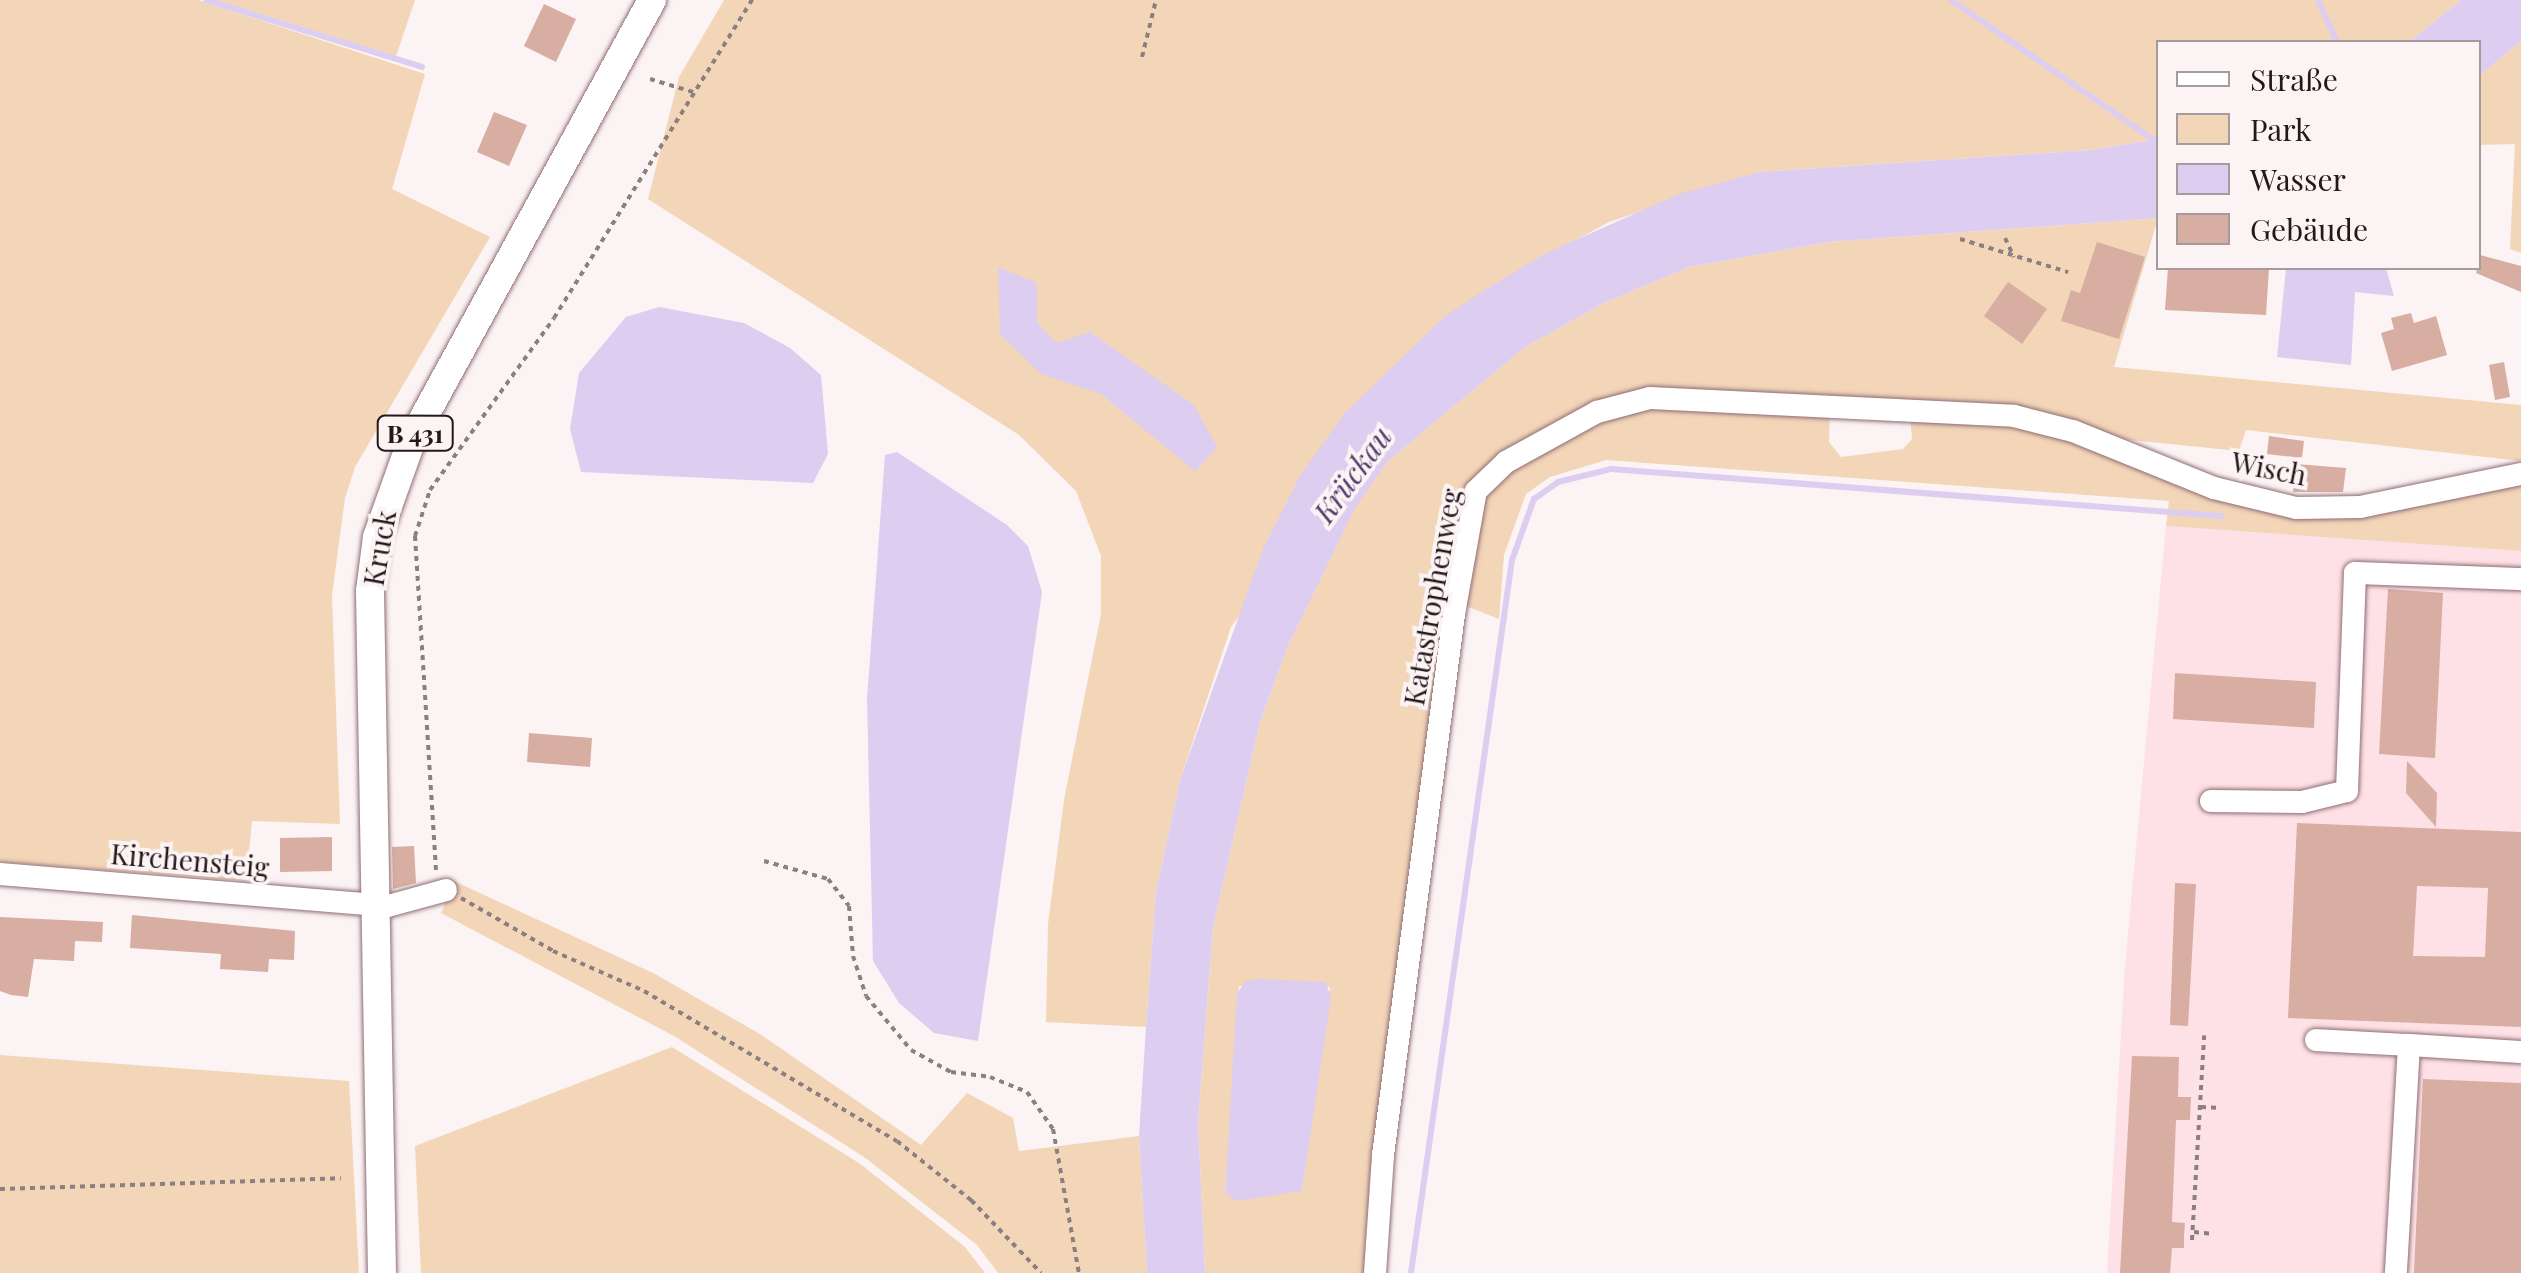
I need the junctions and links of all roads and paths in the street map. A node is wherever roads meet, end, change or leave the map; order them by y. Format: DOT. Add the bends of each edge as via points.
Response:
graph roads {
  1 [pos="752,0"];
  2 [pos="1156,0"];
  3 [pos="649,6"];
  4 [pos="1142,57"];
  5 [pos="650,79"];
  6 [pos="696,94"];
  7 [pos="2006,238"];
  8 [pos="1960,239"];
  9 [pos="2014,257"];
  10 [pos="2068,272"];
  11 [pos="2014,416"];
  12 [pos="2521,474"];
  13 [pos="2521,579"];
  14 [pos="2211,801"];
  15 [pos="764,860"];
  16 [pos="0,874"];
  17 [pos="446,890"];
  18 [pos="375,905"];
  19 [pos="2204,1035"];
  20 [pos="2316,1040"];
  21 [pos="2409,1045"];
  22 [pos="2521,1052"];
  23 [pos="2200,1107"];
  24 [pos="2221,1108"];
  25 [pos="341,1178"];
  26 [pos="0,1188"];
  27 [pos="2192,1232"];
  28 [pos="2214,1234"];
  29 [pos="2192,1240"];
  30 [pos="382,1273"];
  31 [pos="1041,1273"];
  32 [pos="1079,1273"];
  33 [pos="1375,1273"];
  34 [pos="2396,1273"];
  1 -- 6 [label="path"];
  2 -- 4 [label="path"];
  3 -- 18 [label="main road, Kruck / B 431" via="412,438 388,494 370,591"];
  5 -- 6 [label="path"];
  6 -- 17 [label="path" via="554,318 430,490 415,536 434,868"];
  7 -- 9 [label="path"];
  8 -- 9 [label="path"];
  9 -- 10 [label="path"];
  11 -- 12 [label="street, Wisch" via="2073,431 2214,488 2296,508 2360,507"];
  11 -- 33 [label="street, Katastrophenweg" via="1650,398 1596,412 1486,478 1476,492 1451,634 1383,1156"];
  13 -- 14 [label="street" via="2355,573 2347,792 2302,802"];
  15 -- 32 [label="path" via="828,878 848,906 866,996 911,1050 951,1072 990,1077 1027,1092 1053,1129"];
  16 -- 18 [label="street, Kirchensteig"];
  17 -- 18 [label="street, Kirchensteig"];
  17 -- 31 [label="path" via="554,951 644,991 897,1141 972,1200"];
  18 -- 30 [label="main road, Kruck / B 431"];
  19 -- 23 [label="path"];
  20 -- 21 [label="street"];
  21 -- 22 [label="street"];
  21 -- 34 [label="street"];
  23 -- 24 [label="path"];
  23 -- 27 [label="path"];
  25 -- 26 [label="path"];
  27 -- 28 [label="path"];
  27 -- 29 [label="path"];
}
